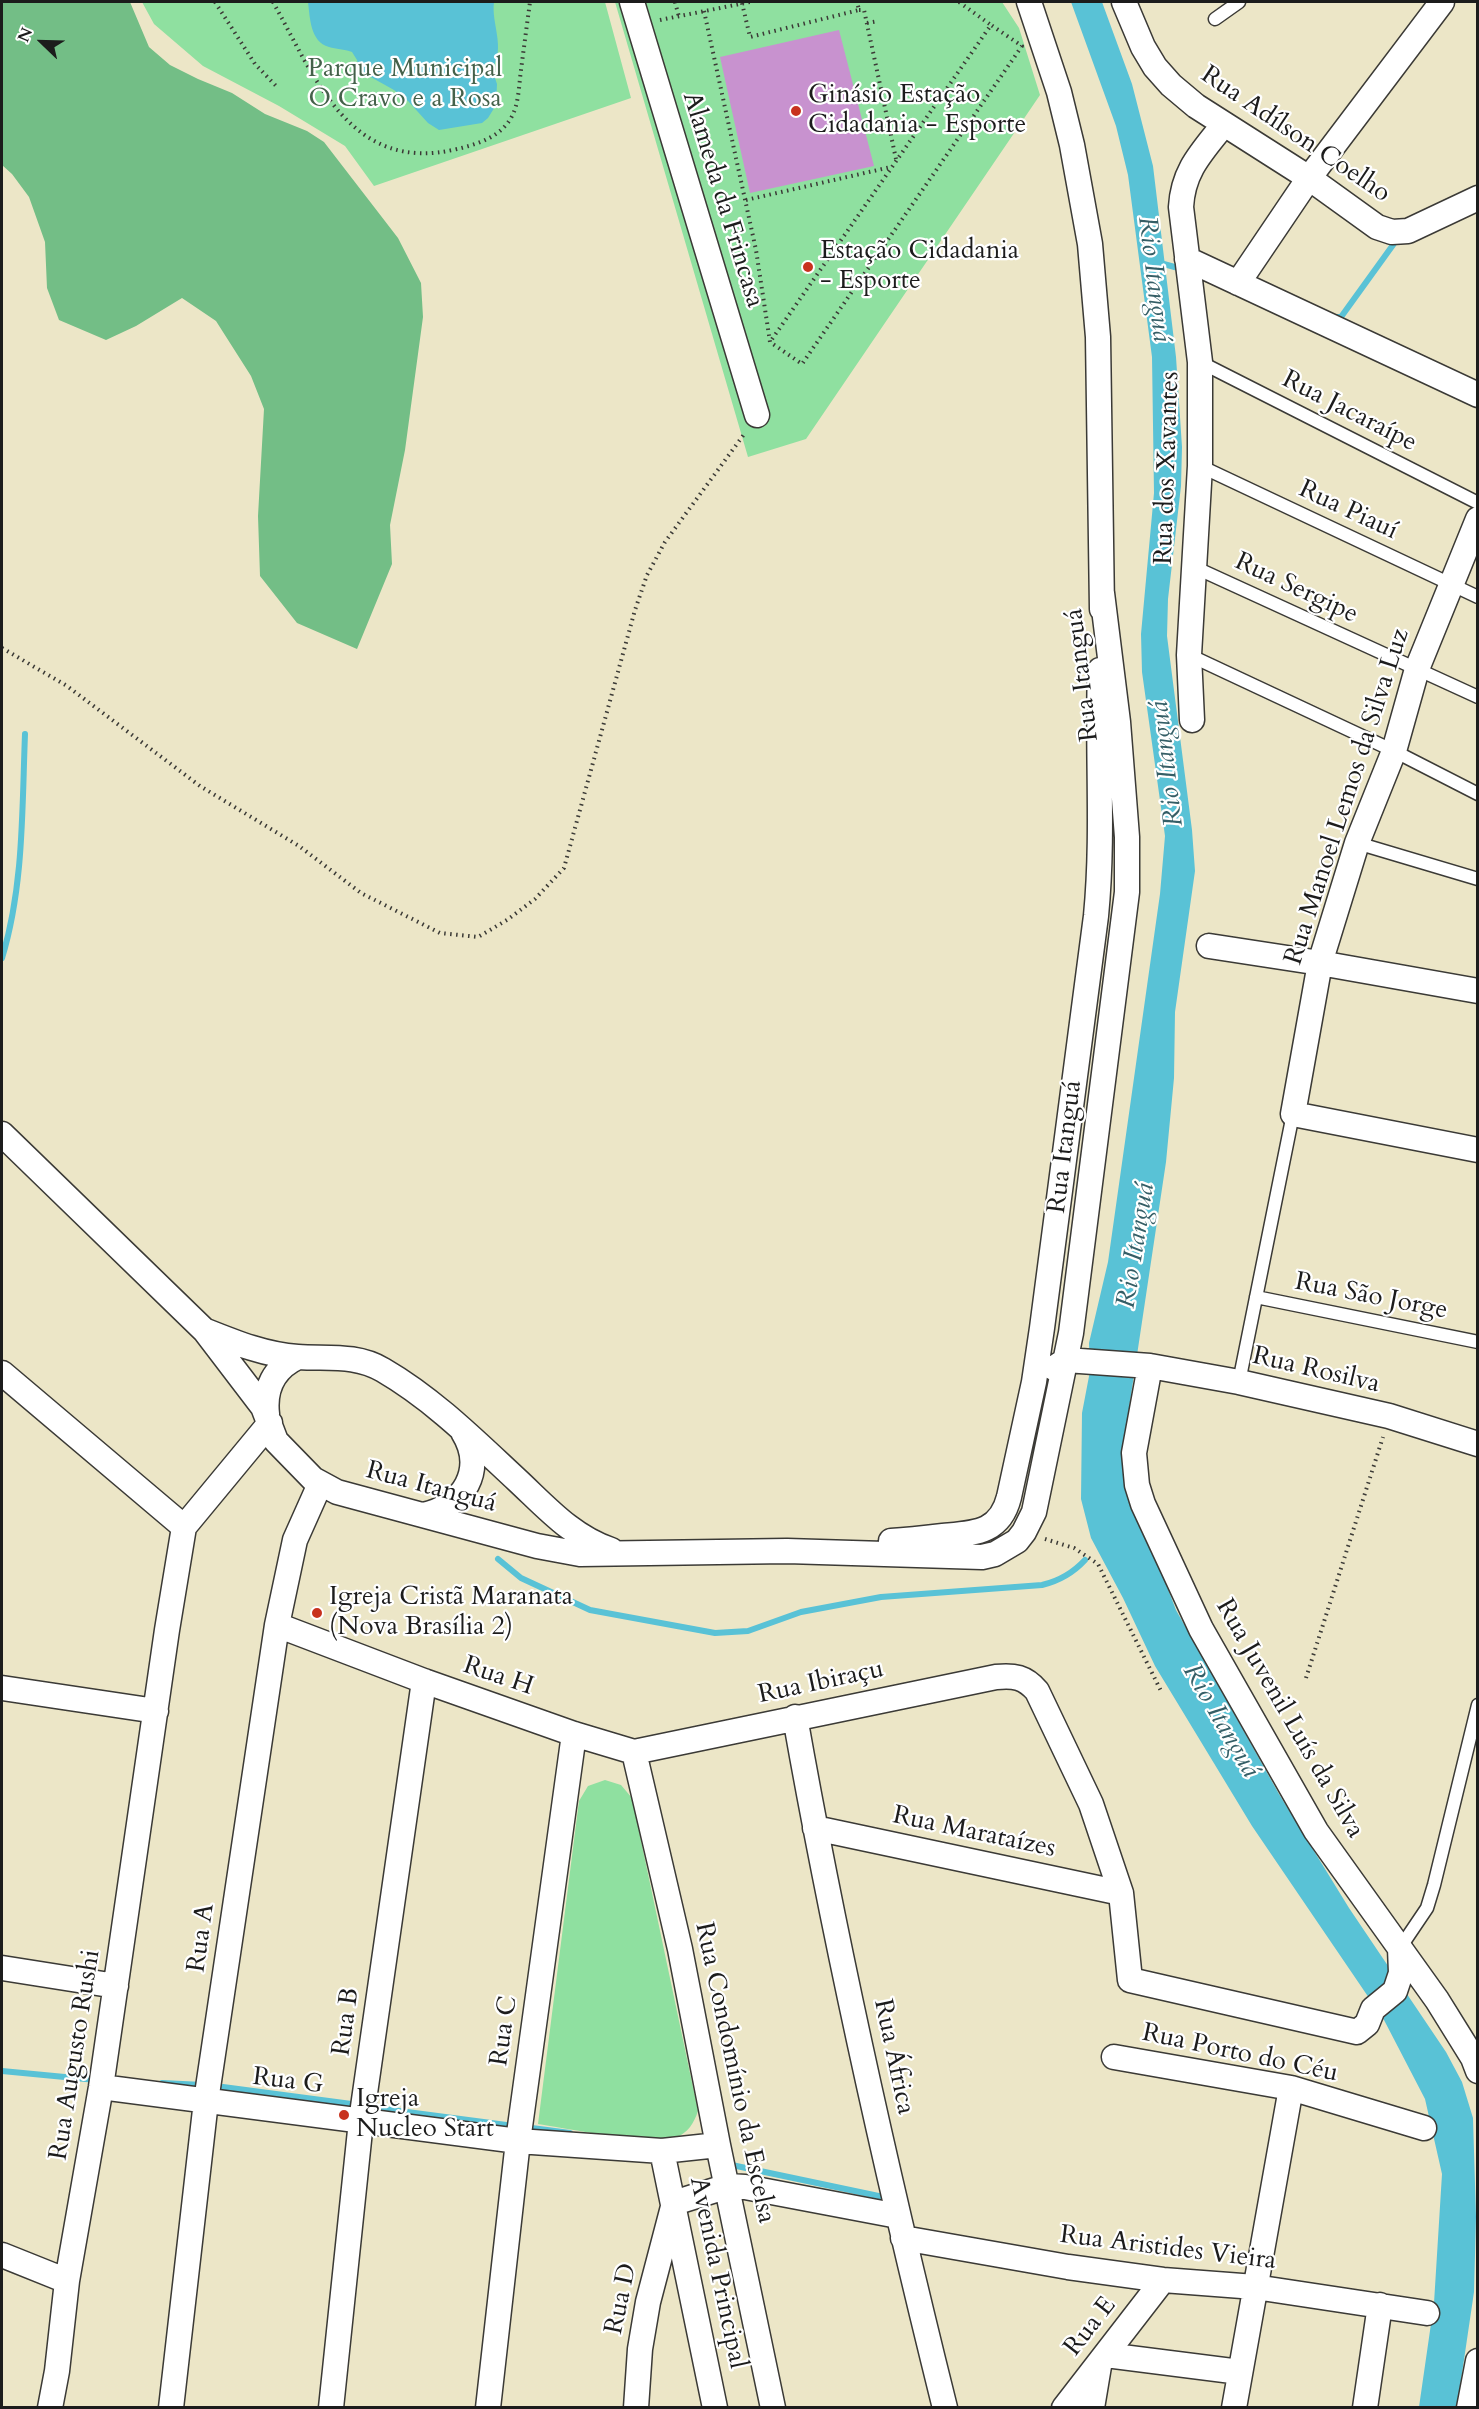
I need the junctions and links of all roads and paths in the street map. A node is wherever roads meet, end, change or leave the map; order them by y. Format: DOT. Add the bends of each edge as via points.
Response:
graph roads {
  1 [pos="215,2"];
  2 [pos="273,2"];
  3 [pos="530,2"];
  4 [pos="632,2"];
  5 [pos="675,2"];
  6 [pos="750,2"];
  7 [pos="857,2"];
  8 [pos="959,2"];
  9 [pos="1029,2"];
  10 [pos="1124,2"];
  11 [pos="1239,2"];
  12 [pos="1442,2"];
  13 [pos="742,3"];
  14 [pos="859,10"];
  15 [pos="704,11"];
  16 [pos="679,17"];
  17 [pos="1215,19"];
  18 [pos="878,21"];
  19 [pos="867,23"];
  20 [pos="639,24"];
  21 [pos="991,25"];
  22 [pos="278,88"];
  23 [pos="1224,124"];
  24 [pos="897,160"];
  25 [pos="892,167"];
  26 [pos="1309,178"];
  27 [pos="1478,198"];
  28 [pos="746,200"];
  29 [pos="1187,259"];
  30 [pos="1238,283"];
  31 [pos="770,342"];
  32 [pos="1200,362"];
  33 [pos="1478,395"];
  34 [pos="758,416"];
  35 [pos="1200,466"];
  36 [pos="1478,503"];
  37 [pos="1478,519"];
  38 [pos="1194,567"];
  39 [pos="1451,584"];
  40 [pos="1102,593"];
  41 [pos="1478,597"];
  42 [pos="2,648"];
  43 [pos="1189,655"];
  44 [pos="1417,669"];
  45 [pos="1478,697"];
  46 [pos="1192,720"];
  47 [pos="1394,751"];
  48 [pos="1478,794"];
  49 [pos="1357,843"];
  50 [pos="1478,879"];
  51 [pos="1209,946"];
  52 [pos="1320,963"];
  53 [pos="1478,991"];
  54 [pos="1293,1114"];
  55 [pos="2,1134"];
  56 [pos="1478,1150"];
  57 [pos="1256,1297"];
  58 [pos="205,1330"];
  59 [pos="1478,1341"];
  60 [pos="298,1357"];
  61 [pos="1076,1360"];
  62 [pos="1144,1365"];
  63 [pos="2,1374"];
  64 [pos="1034,1382"];
  65 [pos="1239,1382"];
  66 [pos="1389,1416"];
  67 [pos="268,1419"];
  68 [pos="454,1421"];
  69 [pos="1478,1444"];
  70 [pos="320,1484"];
  71 [pos="423,1515"];
  72 [pos="177,1521"];
  73 [pos="1024,1532"];
  74 [pos="787,1551"];
  75 [pos="619,1553"];
  76 [pos="278,1625"];
  77 [pos="1306,1678"];
  78 [pos="424,1681"];
  79 [pos="2,1688"];
  80 [pos="1161,1691"];
  81 [pos="1478,1705"];
  82 [pos="156,1711"];
  83 [pos="795,1717"];
  84 [pos="574,1734"];
  85 [pos="634,1752"];
  86 [pos="815,1828"];
  87 [pos="1122,1893"];
  88 [pos="1400,1948"];
  89 [pos="2,1968"];
  90 [pos="116,1986"];
  91 [pos="1114,2057"];
  92 [pos="1478,2071"];
  93 [pos="101,2087"];
  94 [pos="1291,2088"];
  95 [pos="206,2101"];
  96 [pos="362,2121"];
  97 [pos="1424,2128"];
  98 [pos="518,2141"];
  99 [pos="717,2145"];
  100 [pos="662,2151"];
  101 [pos="728,2186"];
  102 [pos="674,2203"];
  103 [pos="900,2227"];
  104 [pos="2,2255"];
  105 [pos="1162,2280"];
  106 [pos="67,2281"];
  107 [pos="1255,2288"];
  108 [pos="1380,2305"];
  109 [pos="1427,2313"];
  110 [pos="1103,2360"];
  111 [pos="1478,2361"];
  112 [pos="1240,2372"];
  113 [pos="50,2408"];
  114 [pos="171,2408"];
  115 [pos="331,2408"];
  116 [pos="488,2408"];
  117 [pos="636,2408"];
  118 [pos="715,2408"];
  119 [pos="773,2408"];
  120 [pos="945,2408"];
  121 [pos="1064,2408"];
  122 [pos="1092,2408"];
  123 [pos="1234,2408"];
  124 [pos="1365,2408"];
  125 [pos="1469,2408"];
  1 -- 22 [label="path" via="255,64"];
  2 -- 3 [label="path" via="338,111 380,145 402,153 447,152 492,137 508,122 519,90"];
  4 -- 20 [label="street, Alameda da Frincasa"];
  5 -- 16 [label="path"];
  6 -- 13 [label="path"];
  7 -- 14 [label="path"];
  8 -- 21 [label="path"];
  9 -- 40 [label="street" via="1069,134 1090,244 1098,337"];
  10 -- 23 [label="street, Rua Adílson Coelho" via="1155,67 1196,106"];
  11 -- 17 [label="lane"];
  12 -- 26 [label="street"];
  13 -- 14 [label="path" via="750,37"];
  13 -- 15 [label="path"];
  14 -- 19 [label="path" via="864,9"];
  15 -- 16 [label="path"];
  15 -- 28 [label="path"];
  16 -- 20 [label="path"];
  18 -- 19 [label="path"];
  19 -- 24 [label="path"];
  20 -- 34 [label="street, Alameda da Frincasa"];
  21 -- 24 [label="path"];
  21 -- 31 [label="path" via="1022,46 802,364"];
  23 -- 26 [label="street, Rua Adílson Coelho"];
  23 -- 29 [label="street, Rua dos Xavantes" via="1186,176 1181,207"];
  24 -- 25 [label="path"];
  25 -- 28 [label="path"];
  25 -- 31 [label="path"];
  26 -- 27 [label="street, Rua Adílson Coelho" via="1377,227 1392,232 1408,231"];
  26 -- 30 [label="street"];
  28 -- 31 [label="path"];
  29 -- 30 [label="street"];
  29 -- 32 [label="street, Rua dos Xavantes"];
  30 -- 33 [label="street"];
  32 -- 35 [label="street, Rua dos Xavantes"];
  32 -- 36 [label="lane, Rua Jacaraípe"];
  34 -- 42 [label="path" via="665,542 647,575 564,868 535,899 478,937 440,933 361,893 298,846 200,786 67,686"];
  35 -- 38 [label="street, Rua dos Xavantes"];
  35 -- 39 [label="lane, Rua Piauí"];
  37 -- 39 [label="street, Rua Manoel Lemos da Silva Luz"];
  38 -- 43 [label="street, Rua dos Xavantes"];
  38 -- 44 [label="lane, Rua Sergipe"];
  39 -- 41 [label="lane, Rua Piauí"];
  39 -- 44 [label="street, Rua Manoel Lemos da Silva Luz"];
  40 -- 61 [label="street, Rua Itanguá" via="1118,722 1127,892 1079,1278"];
  40 -- 64 [label="street, Rua Itanguá" via="1099,893"];
  43 -- 46 [label="street, Rua dos Xavantes"];
  43 -- 47 [label="lane"];
  44 -- 45 [label="lane, Rua Sergipe"];
  44 -- 47 [label="street, Rua Manoel Lemos da Silva Luz"];
  47 -- 48 [label="lane"];
  47 -- 49 [label="street, Rua Manoel Lemos da Silva Luz"];
  49 -- 50 [label="lane"];
  49 -- 52 [label="street, Rua Manoel Lemos da Silva Luz"];
  51 -- 52 [label="street"];
  52 -- 53 [label="street"];
  52 -- 54 [label="street, Rua Manoel Lemos da Silva Luz"];
  54 -- 56 [label="street"];
  54 -- 57 [label="lane, Rua Manoel Lemos da Silva Luz"];
  55 -- 58 [label="street"];
  57 -- 59 [label="lane, Rua São Jorge"];
  57 -- 65 [label="lane, Rua Manoel Lemos da Silva Luz"];
  58 -- 60 [label="street, Rua Itanguá" via="259,1350"];
  58 -- 67 [label="street, Rua Itanguá"];
  60 -- 67 [label="street" via="274,1376 266,1394"];
  60 -- 68 [label="street, Rua Itanguá" via="365,1362 382,1369"];
  61 -- 62 [label="street, Rua Rosilva"];
  61 -- 64 [label="street"];
  61 -- 73 [label="street, Rua Itanguá" via="1034,1512"];
  62 -- 65 [label="street, Rua Rosilva"];
  62 -- 88 [label="street, Rua Juvenil Luís da Silva" via="1134,1453 1143,1504 1200,1629 1311,1821"];
  63 -- 72 [label="street"];
  64 -- 74 [label="street, Rua Itanguá" via="1006,1506 988,1528 967,1534"];
  65 -- 66 [label="street, Rua Rosilva"];
  66 -- 69 [label="street, Rua Rosilva"];
  66 -- 77 [label="path"];
  67 -- 70 [label="street, Rua Itanguá" via="282,1448"];
  67 -- 72 [label="street"];
  68 -- 71 [label="street" via="468,1441 472,1458 470,1476 452,1504"];
  68 -- 75 [label="street, Rua Itanguá" via="567,1527"];
  70 -- 71 [label="street, Rua Itanguá"];
  70 -- 76 [label="street, Rua A" via="295,1540"];
  71 -- 75 [label="street, Rua Itanguá" via="558,1551"];
  72 -- 82 [label="street, Rua Augusto Rushi"];
  73 -- 74 [label="street, Rua Itanguá" via="1006,1549 982,1557"];
  73 -- 80 [label="path" via="1074,1548 1098,1564"];
  74 -- 75 [label="street, Rua Itanguá"];
  76 -- 78 [label="street, Rua H"];
  76 -- 95 [label="street, Rua A"];
  78 -- 84 [label="street, Rua H"];
  78 -- 96 [label="street, Rua B"];
  79 -- 82 [label="street"];
  81 -- 88 [label="lane" via="1427,1908"];
  82 -- 90 [label="street, Rua Augusto Rushi"];
  83 -- 85 [label="street, Rua Ibiraçu"];
  83 -- 86 [label="street, Rua África"];
  83 -- 87 [label="street, Rua Ibiraçu" via="996,1677 1019,1677 1029,1682 1037,1691 1091,1804"];
  84 -- 85 [label="street, Rua H"];
  84 -- 98 [label="street, Rua C"];
  85 -- 99 [label="street, Rua Condomínio da Escelsa" via="680,1949"];
  86 -- 87 [label="street, Rua Marataízes"];
  86 -- 103 [label="street, Rua África"];
  87 -- 88 [label="street" via="1130,1980 1357,2032 1373,2009 1395,1991 1401,1973"];
  88 -- 92 [label="street, Rua Juvenil Luís da Silva" via="1455,2029"];
  89 -- 90 [label="street"];
  90 -- 93 [label="street, Rua Augusto Rushi"];
  91 -- 94 [label="street, Rua Porto do Céu"];
  93 -- 95 [label="street, Rua G"];
  93 -- 106 [label="street, Rua Augusto Rushi"];
  94 -- 97 [label="street, Rua Porto do Céu"];
  94 -- 107 [label="street"];
  95 -- 96 [label="street, Rua G"];
  95 -- 114 [label="street, Rua A"];
  96 -- 98 [label="street, Rua G"];
  96 -- 115 [label="street, Rua B"];
  98 -- 100 [label="street, Rua G"];
  98 -- 116 [label="street, Rua C"];
  99 -- 100 [label="street, Rua G"];
  99 -- 101 [label="street, Rua Condomínio da Escelsa"];
  100 -- 102 [label="street, Avenida Principal"];
  101 -- 102 [label="street"];
  101 -- 103 [label="street, Rua Aristides Vieira" via="746,2187"];
  101 -- 119 [label="street, Rua Condomínio da Escelsa"];
  102 -- 117 [label="street, Rua D" via="648,2302"];
  102 -- 118 [label="street, Avenida Principal"];
  103 -- 105 [label="street, Rua Aristides Vieira" via="1068,2267"];
  103 -- 120 [label="street, Rua África"];
  104 -- 106 [label="street"];
  105 -- 107 [label="street, Rua Aristides Vieira"];
  105 -- 110 [label="street, Rua E"];
  106 -- 113 [label="street, Rua Augusto Rushi"];
  107 -- 108 [label="street, Rua Aristides Vieira"];
  107 -- 112 [label="street"];
  108 -- 109 [label="street, Rua Aristides Vieira"];
  108 -- 124 [label="street"];
  110 -- 112 [label="street"];
  110 -- 121 [label="street, Rua E"];
  110 -- 122 [label="street"];
  111 -- 125 [label="street"];
  112 -- 123 [label="street"];
}
